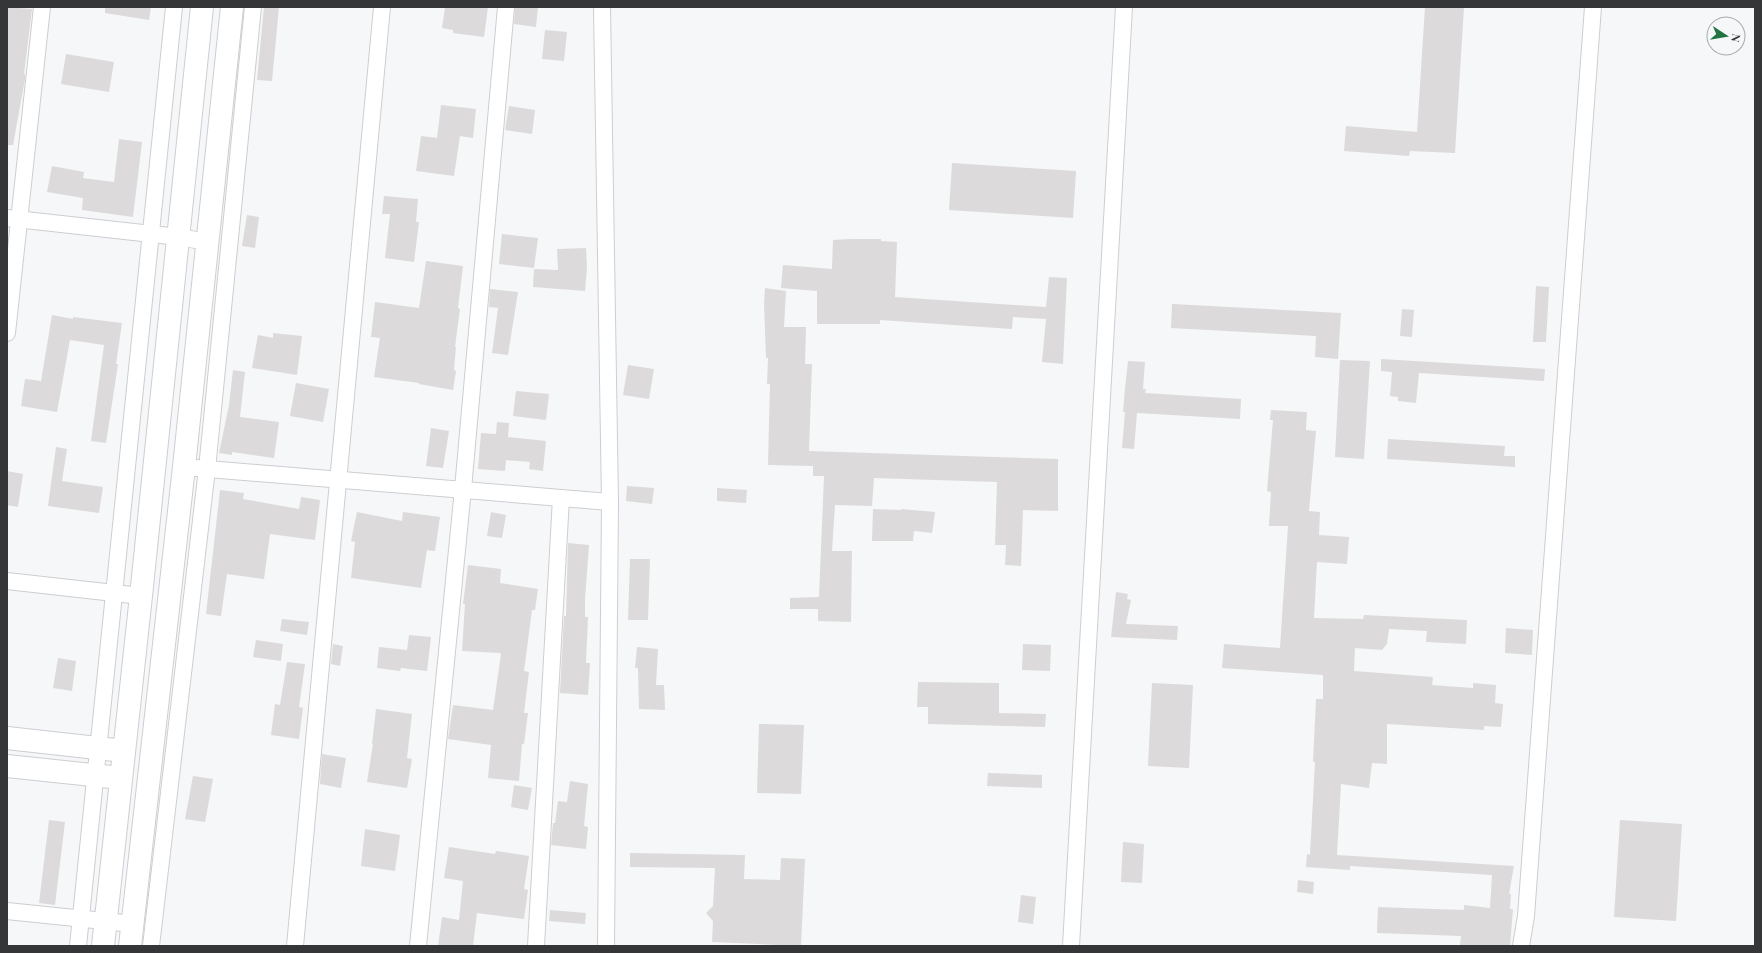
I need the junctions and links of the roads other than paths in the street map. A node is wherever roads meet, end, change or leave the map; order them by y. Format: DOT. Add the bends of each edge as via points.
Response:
graph roads {
  1 [pos="42,7"];
  2 [pos="174,7"];
  3 [pos="202,7"];
  4 [pos="232,7"];
  5 [pos="253,7"];
  6 [pos="382,7"];
  7 [pos="506,7"];
  8 [pos="602,7"];
  9 [pos="1124,7"];
  10 [pos="1593,7"];
  11 [pos="13,219"];
  12 [pos="151,234"];
  13 [pos="178,237"];
  14 [pos="207,242"];
  15 [pos="7,333"];
  16 [pos="184,467"];
  17 [pos="207,469"];
  18 [pos="338,479"];
  19 [pos="464,489"];
  20 [pos="561,498"];
  21 [pos="610,502"];
  22 [pos="7,581"];
  23 [pos="114,593"];
  24 [pos="141,596"];
  25 [pos="7,738"];
  26 [pos="98,748"];
  27 [pos="124,751"];
  28 [pos="7,766"];
  29 [pos="95,775"];
  30 [pos="121,778"];
  31 [pos="7,911"];
  32 [pos="81,918"];
  33 [pos="105,921"];
  34 [pos="133,924"];
  35 [pos="78,946"];
  36 [pos="103,946"];
  37 [pos="130,946"];
  38 [pos="151,946"];
  39 [pos="294,946"];
  40 [pos="418,946"];
  41 [pos="536,946"];
  42 [pos="606,946"];
  43 [pos="1071,946"];
  44 [pos="1521,946"];
  1 -- 11 [label="street"];
  2 -- 12 [label="street"];
  3 -- 13 [label="main road"];
  4 -- 14 [label="main road"];
  5 -- 17 [label="street"];
  6 -- 18 [label="street"];
  7 -- 19 [label="street"];
  8 -- 21 [label="street"];
  9 -- 43 [label="street"];
  10 -- 44 [label="street" via="1526,916"];
  11 -- 12 [label="street"];
  11 -- 15 [label="street"];
  12 -- 13 [label="street"];
  12 -- 23 [label="street"];
  13 -- 14 [label="street"];
  13 -- 24 [label="main road"];
  14 -- 16 [label="main road"];
  16 -- 17 [label="street"];
  16 -- 34 [label="main road"];
  17 -- 18 [label="street"];
  17 -- 38 [label="street"];
  18 -- 19 [label="street"];
  18 -- 39 [label="street"];
  19 -- 20 [label="street"];
  19 -- 40 [label="street"];
  20 -- 21 [label="street"];
  20 -- 41 [label="street"];
  21 -- 42 [label="street"];
  22 -- 23 [label="street"];
  23 -- 24 [label="street"];
  23 -- 26 [label="street"];
  24 -- 27 [label="main road"];
  25 -- 26 [label="main road"];
  26 -- 27 [label="main road"];
  26 -- 29 [label="street"];
  27 -- 30 [label="main road"];
  28 -- 29 [label="main road"];
  29 -- 30 [label="main road"];
  29 -- 32 [label="street"];
  30 -- 33 [label="main road"];
  31 -- 32 [label="street"];
  32 -- 33 [label="street"];
  32 -- 35 [label="street"];
  33 -- 34 [label="street"];
  33 -- 36 [label="main road"];
  34 -- 37 [label="main road"];
}
